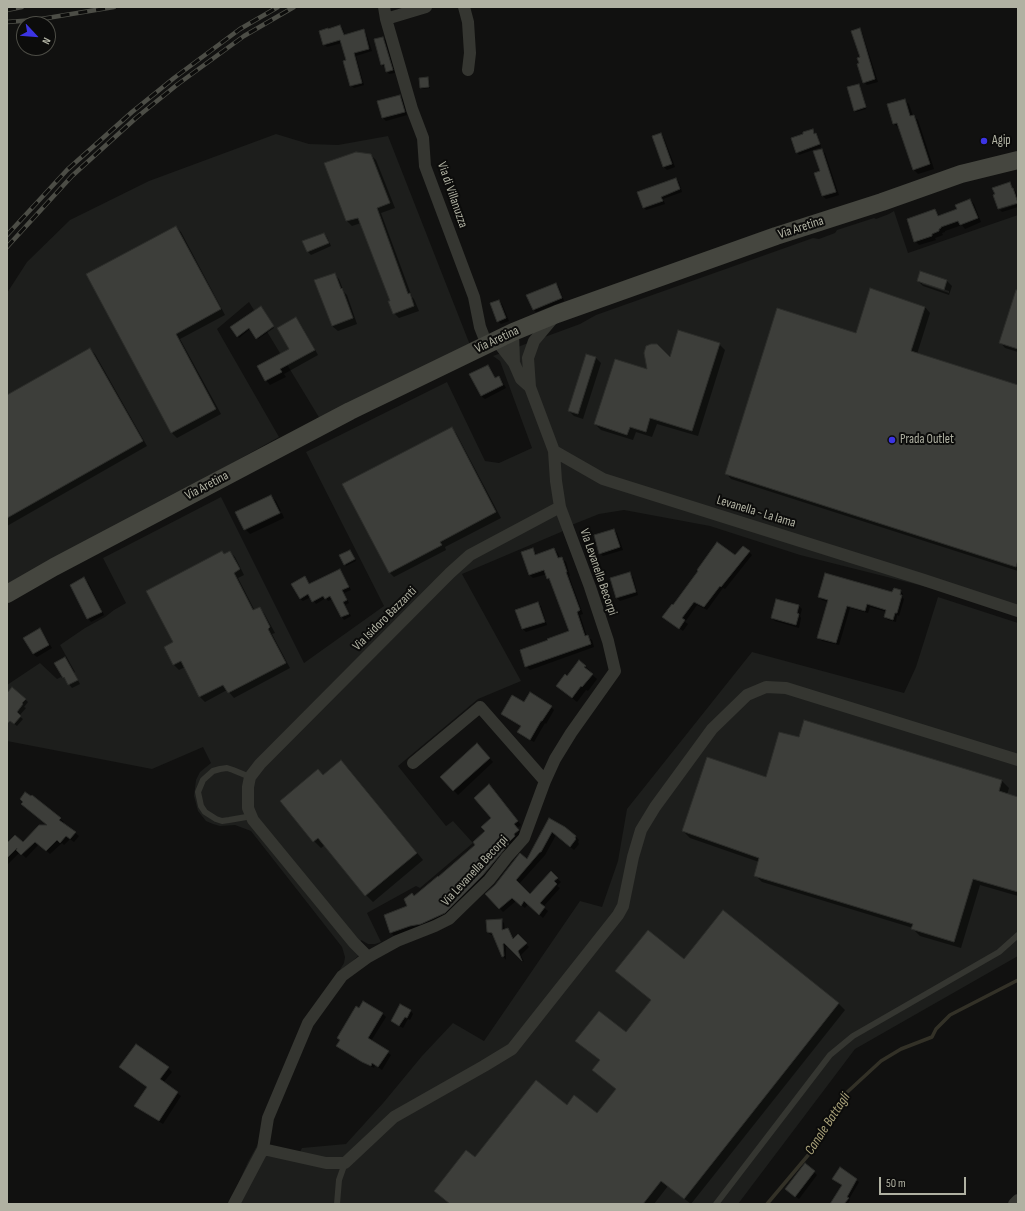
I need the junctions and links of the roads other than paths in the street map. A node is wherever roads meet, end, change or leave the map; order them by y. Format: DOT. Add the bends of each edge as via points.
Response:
graph roads {
  1 [pos="384,7"];
  2 [pos="426,7"];
  3 [pos="464,7"];
  4 [pos="386,19"];
  5 [pos="468,70"];
  6 [pos="1018,160"];
  7 [pos="557,314"];
  8 [pos="513,332"];
  9 [pos="492,343"];
  10 [pos="528,358"];
  11 [pos="514,364"];
  12 [pos="530,387"];
  13 [pos="554,451"];
  14 [pos="560,507"];
  15 [pos="7,594"];
  16 [pos="1018,611"];
  17 [pos="1018,760"];
  18 [pos="413,763"];
  19 [pos="250,777"];
  20 [pos="545,781"];
  21 [pos="252,816"];
  22 [pos="1018,935"];
  23 [pos="368,957"];
  24 [pos="263,1148"];
  25 [pos="344,1163"];
  26 [pos="1018,1200"];
  27 [pos="234,1204"];
  28 [pos="337,1204"];
  29 [pos="716,1204"];
  30 [pos="1014,1204"];
  1 -- 4 [label="street, Via di Villanuzza"];
  2 -- 4 [label="street"];
  3 -- 5 [label="street" via="468,22 470,53"];
  4 -- 9 [label="street, Via di Villanuzza" via="423,138 425,166 474,297 480,327"];
  6 -- 7 [label="street, Via Aretina" via="961,174"];
  7 -- 8 [label="street, Via Aretina"];
  7 -- 10 [label="street" via="534,341"];
  8 -- 9 [label="street, Via Aretina"];
  8 -- 10 [label="street"];
  8 -- 11 [label="street"];
  9 -- 11 [label="street, Via di Villanuzza"];
  9 -- 15 [label="street, Via Aretina" via="343,415"];
  10 -- 12 [label="street"];
  11 -- 12 [label="street, Via di Villanuzza" via="521,379"];
  12 -- 13 [label="street"];
  13 -- 14 [label="street, Via Levanella Becorpi"];
  13 -- 16 [label="street, Levanella - La lama" via="602,479"];
  14 -- 19 [label="street, Via Isidoro Bazzanti" via="470,555 260,764"];
  14 -- 20 [label="street, Via Levanella Becorpi" via="590,587 615,671 571,733"];
  17 -- 25 [label="street" via="786,688 766,688 747,695 712,729 655,807 641,830 623,906 618,915 512,1049 394,1117"];
  18 -- 20 [label="street" via="480,707"];
  19 -- 21 [label="street" via="248,808"];
  19 -- 21 [label="lane" via="233,770 213,771 203,780 198,792 201,806 216,819 229,820"];
  20 -- 23 [label="street, Via Levanella Becorpi" via="524,838 489,880 450,919"];
  21 -- 23 [label="street"];
  22 -- 29 [label="lane" via="999,952 853,1036 830,1055"];
  23 -- 24 [label="street, Via Levanella Becorpi" via="342,976 308,1023 268,1118"];
  24 -- 25 [label="street" via="326,1163"];
  24 -- 27 [label="street, Via Levanella Becorpi"];
  25 -- 28 [label="lane" via="339,1180"];
  26 -- 30 [label="street"];
}
